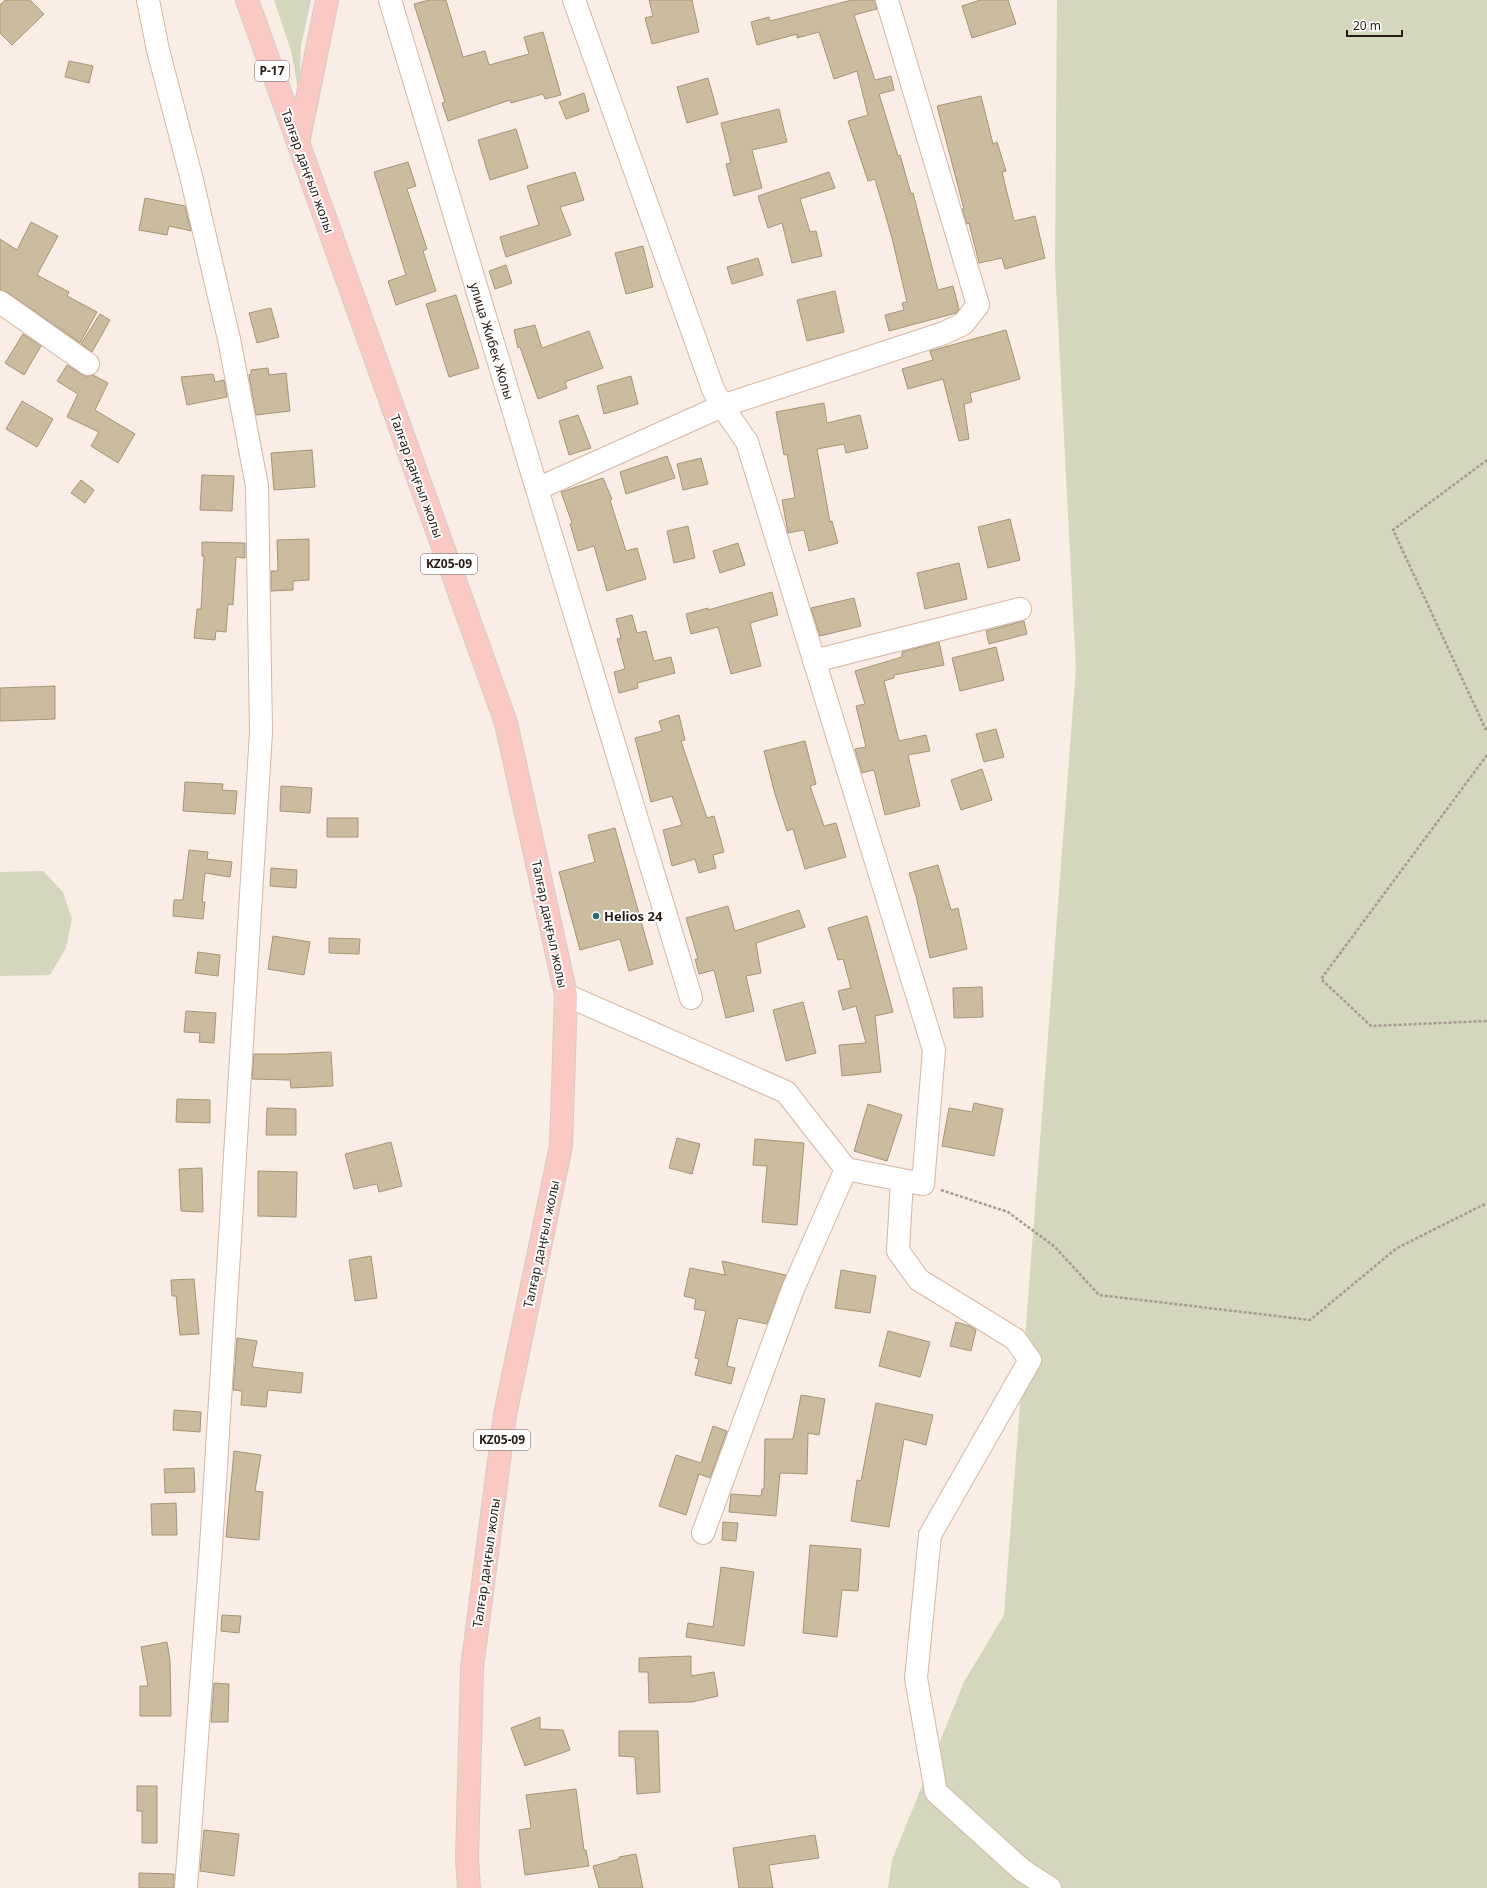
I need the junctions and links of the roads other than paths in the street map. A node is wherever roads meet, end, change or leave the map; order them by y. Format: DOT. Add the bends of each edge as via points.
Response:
graph roads {
  1 [pos="148,0"];
  2 [pos="247,0"];
  3 [pos="327,0"];
  4 [pos="390,0"];
  5 [pos="574,0"];
  6 [pos="887,0"];
  7 [pos="298,143"];
  8 [pos="0,302"];
  9 [pos="88,364"];
  10 [pos="722,406"];
  11 [pos="537,489"];
  12 [pos="1020,609"];
  13 [pos="814,661"];
  14 [pos="566,995"];
  15 [pos="691,998"];
  16 [pos="846,1169"];
  17 [pos="902,1180"];
  18 [pos="703,1533"];
  19 [pos="186,1888"];
  20 [pos="469,1888"];
  21 [pos="1050,1888"];
  1 -- 19 [label="street" via="229,339 257,494 261,732 210,1555"];
  2 -- 7 [label="main road, Талғар даңғыл жолы / P-17"];
  3 -- 7 [label="main road"];
  4 -- 11 [label="street, улица Жибек Жолы"];
  5 -- 10 [label="street" via="713,389"];
  6 -- 10 [label="street" via="978,305 963,324 944,333"];
  7 -- 14 [label="main road, Талғар даңғыл жолы / KZ05-09" via="506,723"];
  8 -- 9 [label="street"];
  10 -- 11 [label="street"];
  10 -- 13 [label="street" via="747,442"];
  11 -- 15 [label="street, улица Жибек Жолы"];
  12 -- 13 [label="street"];
  13 -- 17 [label="street" via="934,1050 923,1184"];
  14 -- 16 [label="street" via="786,1092"];
  14 -- 20 [label="main road, Талғар даңғыл жолы / KZ05-09" via="561,1146 505,1415 472,1668 466,1858"];
  16 -- 17 [label="street"];
  16 -- 18 [label="street" via="793,1289"];
  17 -- 21 [label="street" via="898,1251 919,1280 1015,1339 1030,1360 930,1535 916,1678 936,1792 1022,1870"];
}
